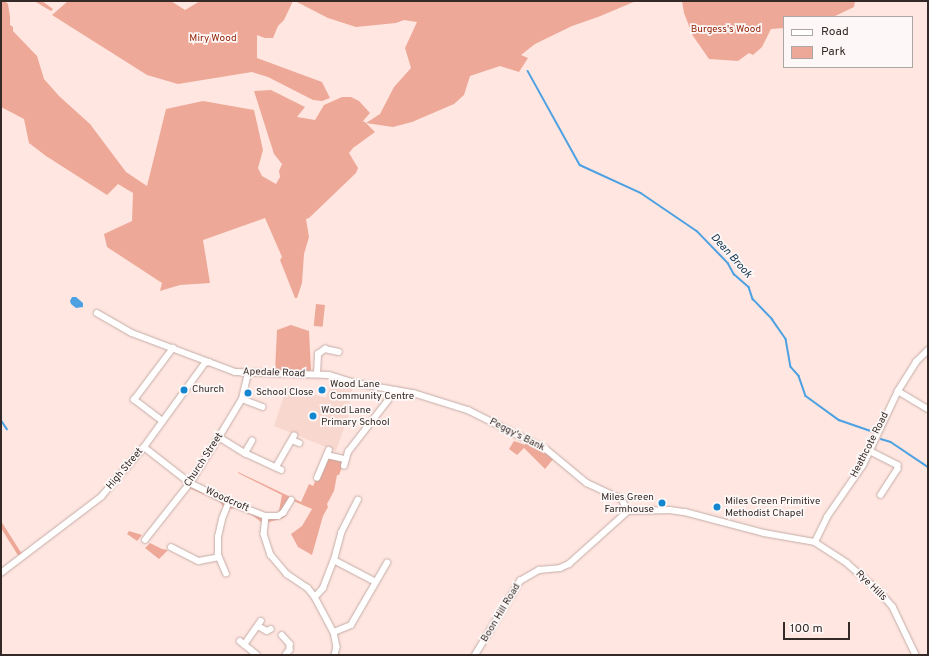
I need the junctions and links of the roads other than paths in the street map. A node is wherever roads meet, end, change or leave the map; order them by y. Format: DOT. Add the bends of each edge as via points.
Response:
graph roads {
  1 [pos="97,313"];
  2 [pos="173,348"];
  3 [pos="928,350"];
  4 [pos="339,352"];
  5 [pos="209,362"];
  6 [pos="248,373"];
  7 [pos="317,374"];
  8 [pos="396,390"];
  9 [pos="898,391"];
  10 [pos="413,393"];
  11 [pos="242,399"];
  12 [pos="263,407"];
  13 [pos="928,409"];
  14 [pos="162,421"];
  15 [pos="219,437"];
  16 [pos="252,441"];
  17 [pos="299,443"];
  18 [pos="144,447"];
  19 [pos="870,451"];
  20 [pos="245,453"];
  21 [pos="345,459"];
  22 [pos="344,466"];
  23 [pos="317,478"];
  24 [pos="190,483"];
  25 [pos="881,495"];
  26 [pos="291,500"];
  27 [pos="358,500"];
  28 [pos="229,502"];
  29 [pos="628,511"];
  30 [pos="266,516"];
  31 [pos="145,540"];
  32 [pos="815,542"];
  33 [pos="171,547"];
  34 [pos="219,557"];
  35 [pos="334,560"];
  36 [pos="387,564"];
  37 [pos="227,570"];
  38 [pos="1,573"];
  39 [pos="376,582"];
  40 [pos="315,597"];
  41 [pos="271,629"];
  42 [pos="334,632"];
  43 [pos="284,635"];
  44 [pos="257,655"];
  45 [pos="286,655"];
  46 [pos="335,655"];
  47 [pos="474,655"];
  48 [pos="916,655"];
  1 -- 2 [label="street, Apedale Road" via="131,332"];
  2 -- 5 [label="street, Apedale Road"];
  2 -- 14 [label="street" via="134,400"];
  3 -- 9 [label="street, Heathcote Road" via="916,362"];
  4 -- 7 [label="street" via="325,349 318,354"];
  5 -- 6 [label="street, Apedale Road" via="234,372"];
  5 -- 14 [label="street, High Street" via="205,363"];
  6 -- 7 [label="street, Apedale Road"];
  6 -- 11 [label="street, Church Street"];
  7 -- 8 [label="street, Apedale Road"];
  8 -- 10 [label="street, Apedale Road"];
  8 -- 21 [label="street"];
  9 -- 13 [label="street"];
  9 -- 19 [label="street, Heathcote Road"];
  10 -- 29 [label="street, Peggy's Bank" via="468,410 546,449 587,483 622,499"];
  11 -- 12 [label="street"];
  11 -- 15 [label="street, Church Street"];
  14 -- 18 [label="street, High Street"];
  15 -- 20 [label="street"];
  15 -- 24 [label="street, Church Street"];
  16 -- 20 [label="street"];
  17 -- 20 [label="street" via="293,438 279,468"];
  18 -- 24 [label="street, Woodcroft"];
  18 -- 38 [label="street, High Street" via="101,497"];
  19 -- 25 [label="street" via="898,465"];
  19 -- 32 [label="street, Heathcote Road" via="855,478 827,517"];
  21 -- 22 [label="street"];
  21 -- 23 [label="street" via="328,453"];
  24 -- 28 [label="street, Woodcroft"];
  24 -- 31 [label="street, Church Street"];
  26 -- 30 [label="street" via="284,513"];
  27 -- 35 [label="street" via="341,533"];
  28 -- 30 [label="street, Woodcroft"];
  28 -- 34 [label="street" via="218,537"];
  29 -- 32 [label="street" via="685,512 764,533"];
  29 -- 47 [label="street, Boon Hill Road" via="569,564 560,568 539,570 520,581"];
  30 -- 40 [label="street" via="264,534 271,555 287,574 308,588"];
  32 -- 48 [label="street, Rye Hills" via="835,554 880,592 893,608"];
  33 -- 34 [label="street" via="199,561"];
  34 -- 37 [label="street"];
  35 -- 39 [label="street"];
  35 -- 40 [label="street" via="323,588"];
  36 -- 39 [label="street"];
  39 -- 42 [label="street" via="351,625"];
  40 -- 42 [label="street"];
  41 -- 44 [label="street" via="266,631 259,624 242,643"];
  42 -- 46 [label="street" via="337,647"];
  43 -- 45 [label="street" via="290,644 290,650"];
}
